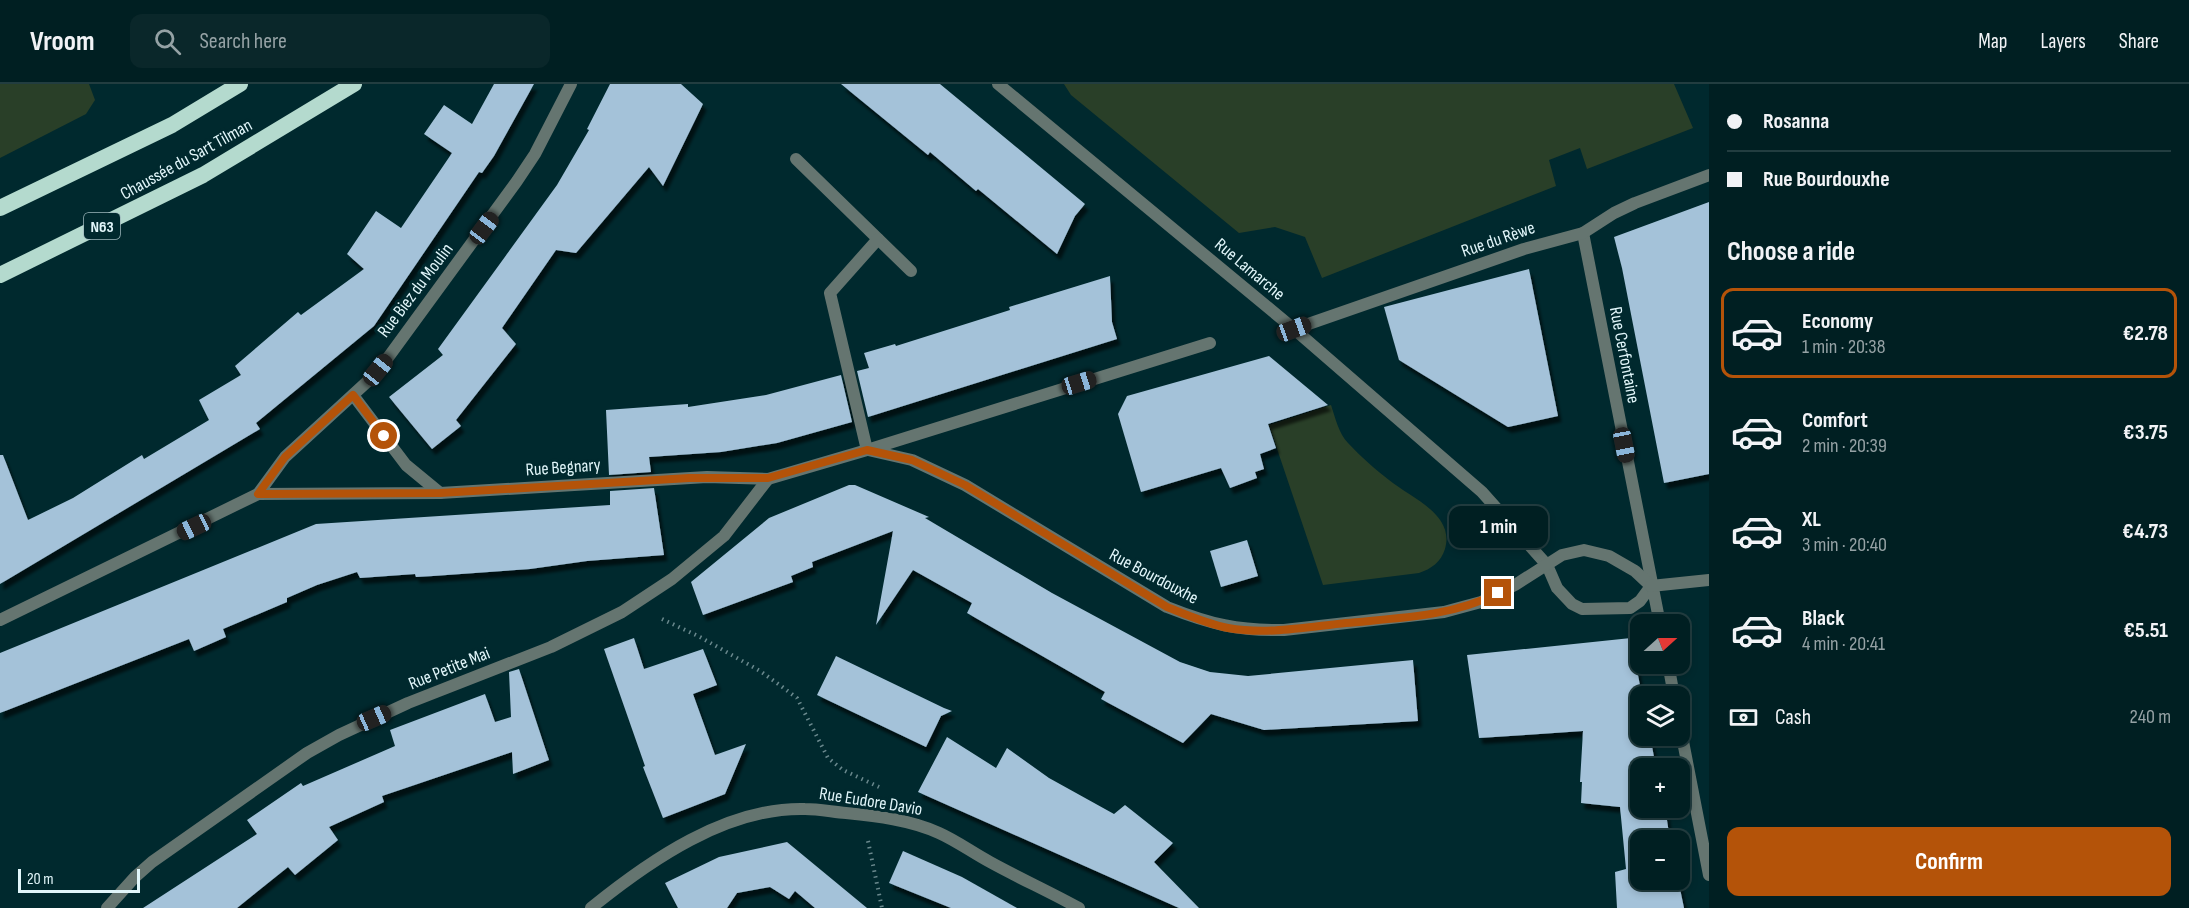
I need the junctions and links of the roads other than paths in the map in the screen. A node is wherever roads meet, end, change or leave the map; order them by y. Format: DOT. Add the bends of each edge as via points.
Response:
graph roads {
  1 [pos="240,84"];
  2 [pos="354,84"];
  3 [pos="571,84"];
  4 [pos="998,84"];
  5 [pos="796,159"];
  6 [pos="1709,175"];
  7 [pos="0,208"];
  8 [pos="1583,233"];
  9 [pos="878,239"];
  10 [pos="911,271"];
  11 [pos="0,275"];
  12 [pos="1294,329"];
  13 [pos="1210,344"];
  14 [pos="353,395"];
  15 [pos="867,450"];
  16 [pos="768,478"];
  17 [pos="440,493"];
  18 [pos="258,494"];
  19 [pos="1547,565"];
  20 [pos="1709,580"];
  21 [pos="1652,586"];
  22 [pos="1658,614"];
  23 [pos="0,620"];
  24 [pos="1684,746"];
  25 [pos="1709,875"];
  26 [pos="107,908"];
  27 [pos="591,908"];
  28 [pos="1079,908"];
  1 -- 7 [label="highway, Chaussée du Sart Tilman" via="172,125"];
  2 -- 11 [label="highway, Chaussée du Sart Tilman / N63" via="203,175"];
  3 -- 14 [label="street, Rue Biez du Moulin" via="535,154 497,211 387,359"];
  4 -- 12 [label="street, Rue Lamarche"];
  5 -- 9 [label="street"];
  6 -- 8 [label="street, Rue du Rèwe" via="1635,203"];
  8 -- 12 [label="street, Rue du Rèwe" via="1524,249"];
  8 -- 21 [label="street, Rue Cerfontaine"];
  9 -- 10 [label="street"];
  9 -- 15 [label="street" via="830,293"];
  12 -- 19 [label="street, Rue Lamarche" via="1482,492"];
  13 -- 15 [label="street, Rue Begnary"];
  14 -- 17 [label="street" via="406,465"];
  14 -- 18 [label="street, Rue Biez du Moulin" via="285,457"];
  15 -- 16 [label="street, Rue Begnary"];
  15 -- 19 [label="street, Rue Bourdouxhe" via="912,460 965,485 1167,607 1228,628 1284,630 1444,612 1481,602"];
  16 -- 17 [label="street, Rue Begnary" via="696,477"];
  16 -- 26 [label="street, Rue Petite Mai" via="724,536 636,603 577,636 400,707 307,753 152,862"];
  17 -- 18 [label="street, Rue Begnary"];
  18 -- 23 [label="street, Rue Biez du Moulin"];
  19 -- 21 [label="street" via="1562,555 1584,550 1608,556"];
  19 -- 21 [label="street, Rue Lamarche" via="1557,588 1582,609 1630,608"];
  20 -- 21 [label="street"];
  21 -- 22 [label="street, Rue Cerfontaine"];
  24 -- 25 [label="street"];
  27 -- 28 [label="street, Rue Eudore Davio" via="628,878 698,836 746,818 804,809 864,814 938,832"];
}
